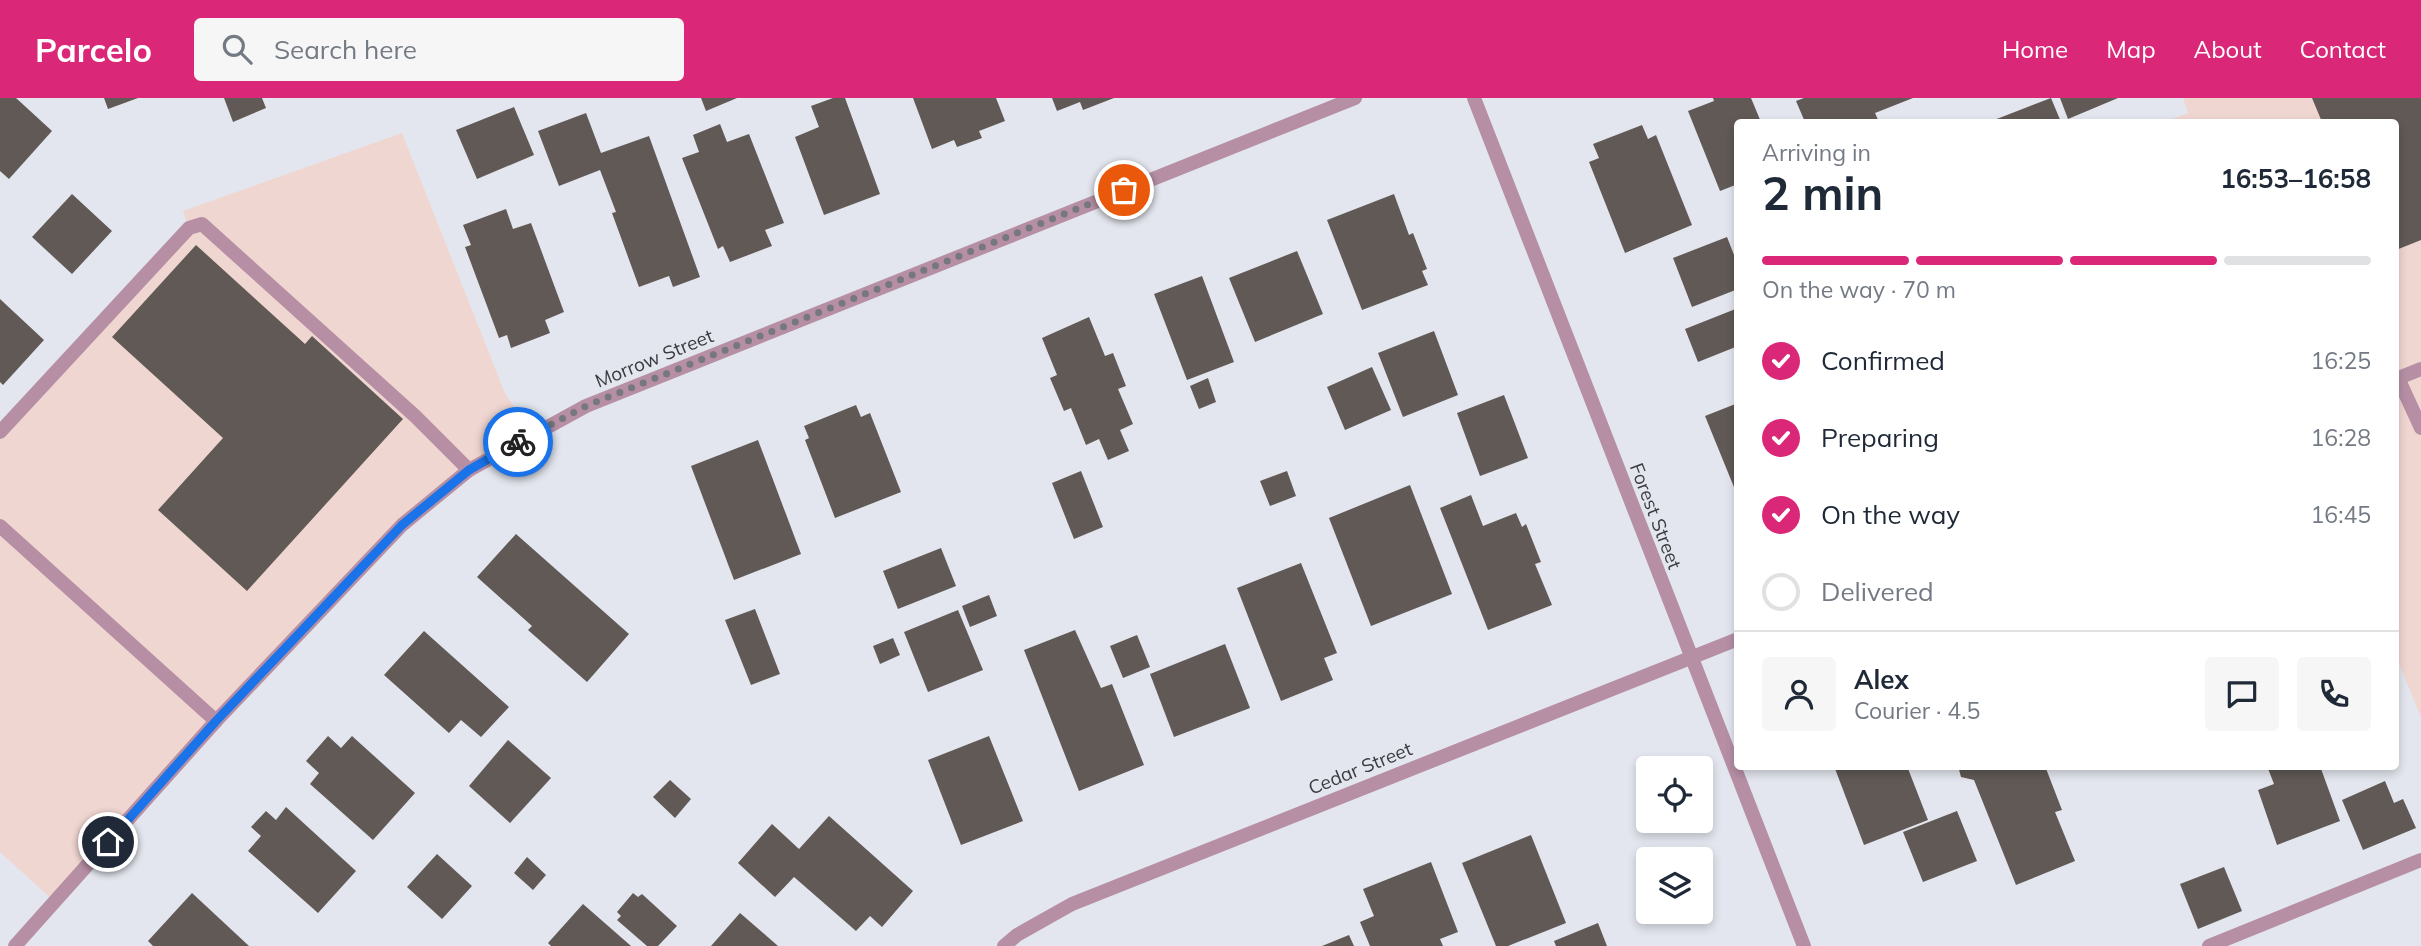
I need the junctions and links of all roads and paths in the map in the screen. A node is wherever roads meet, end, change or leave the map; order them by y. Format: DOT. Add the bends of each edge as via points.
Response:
graph roads {
  1 [pos="1355,98"];
  2 [pos="1474,98"];
  3 [pos="2421,369"];
  4 [pos="2399,377"];
  5 [pos="2399,382"];
  6 [pos="2421,428"];
  7 [pos="0,432"];
  8 [pos="469,470"];
  9 [pos="0,526"];
  10 [pos="1734,641"];
  11 [pos="1691,658"];
  12 [pos="216,721"];
  13 [pos="1734,768"];
  14 [pos="1735,770"];
  15 [pos="2421,860"];
  16 [pos="15,946"];
  17 [pos="1004,946"];
  18 [pos="1804,946"];
  19 [pos="2209,946"];
  1 -- 8 [label="street, Morrow Street" via="586,406"];
  2 -- 11 [label="street, Forest Street"];
  3 -- 4 [label="street"];
  5 -- 6 [label="street"];
  7 -- 8 [label="street" via="189,228 202,224 415,415"];
  8 -- 12 [label="street, Morrow Street" via="402,525"];
  9 -- 12 [label="street"];
  10 -- 11 [label="street, Cedar Street"];
  11 -- 13 [label="street, Forest Street"];
  11 -- 17 [label="street, Cedar Street" via="1083,899"];
  12 -- 16 [label="street, Morrow Street"];
  14 -- 18 [label="street, Forest Street"];
  15 -- 19 [label="street"];
}
